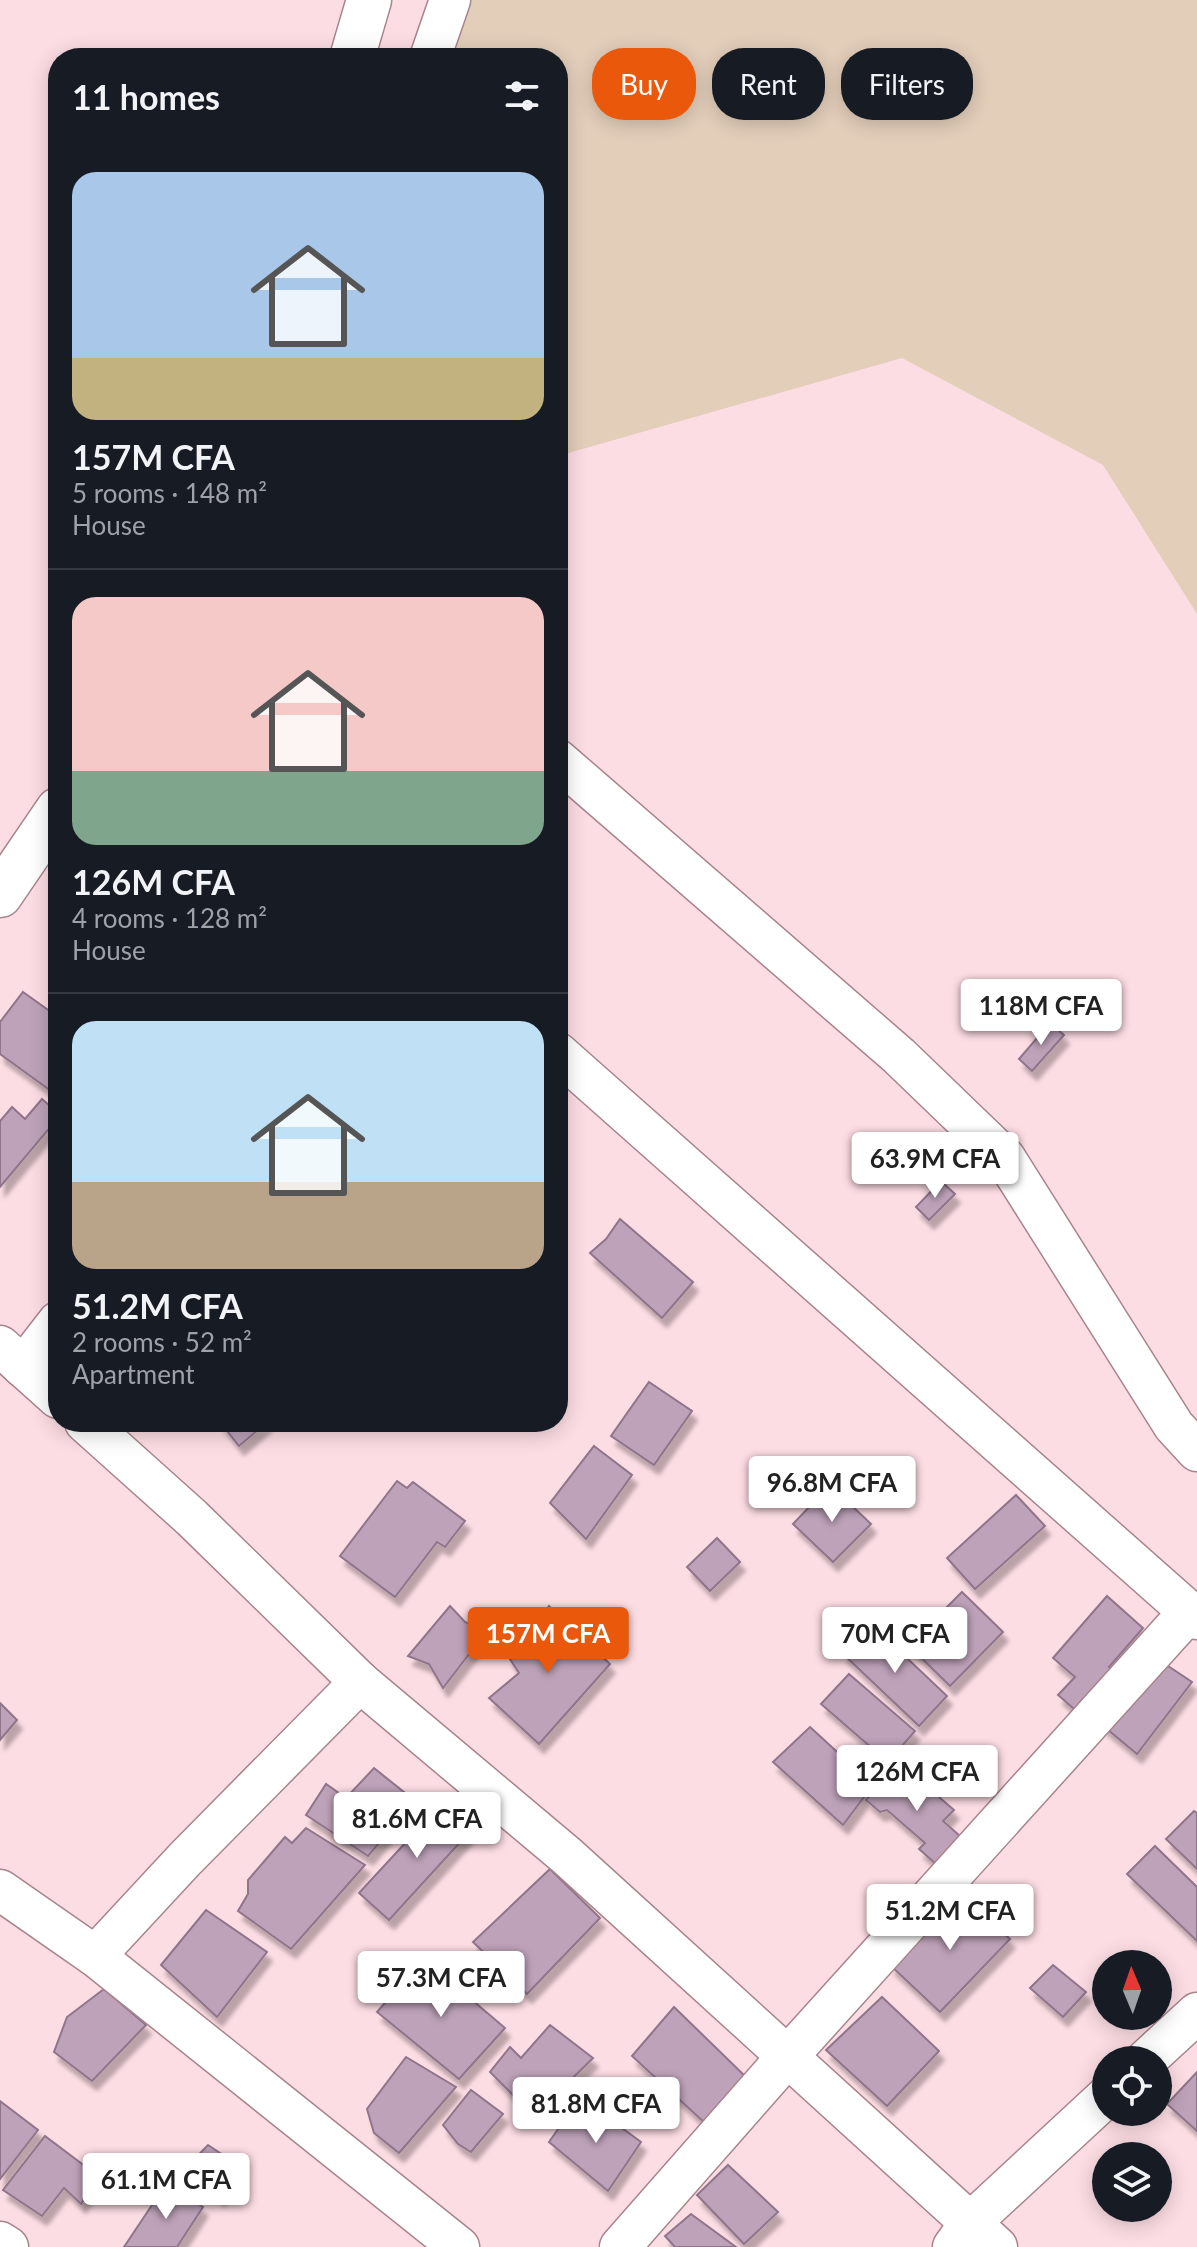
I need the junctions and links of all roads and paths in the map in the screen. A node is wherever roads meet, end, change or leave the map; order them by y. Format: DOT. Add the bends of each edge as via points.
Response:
graph roads {
  1 [pos="369,0"];
  2 [pos="450,0"];
  3 [pos="355,48"];
  4 [pos="433,48"];
  5 [pos="568,769"];
  6 [pos="48,825"];
  7 [pos="0,895"];
  8 [pos="568,1062"];
  9 [pos="48,1329"];
  10 [pos="12,1356"];
  11 [pos="48,1389"];
  12 [pos="96,1432"];
  13 [pos="1197,1451"];
  14 [pos="1193,1616"];
  15 [pos="360,1682"];
  16 [pos="0,1890"];
  17 [pos="95,1956"];
  18 [pos="1197,2013"];
  19 [pos="1161,2046"];
  20 [pos="787,2057"];
  21 [pos="1092,2112"];
  22 [pos="973,2239"];
  23 [pos="0,2242"];
  24 [pos="8,2247"];
  25 [pos="459,2247"];
  26 [pos="620,2247"];
  1 -- 3 [label="street"];
  2 -- 4 [label="street"];
  5 -- 13 [label="street" via="899,1056 1005,1158 1174,1426"];
  6 -- 7 [label="street"];
  8 -- 14 [label="street"];
  9 -- 10 [label="street"];
  10 -- 11 [label="street"];
  12 -- 15 [label="street"];
  14 -- 20 [label="street"];
  15 -- 17 [label="street"];
  15 -- 20 [label="street" via="567,1856"];
  16 -- 17 [label="street"];
  17 -- 25 [label="street"];
  18 -- 19 [label="street"];
  20 -- 22 [label="street"];
  20 -- 26 [label="street"];
  21 -- 22 [label="street"];
  23 -- 24 [label="street"];
}
